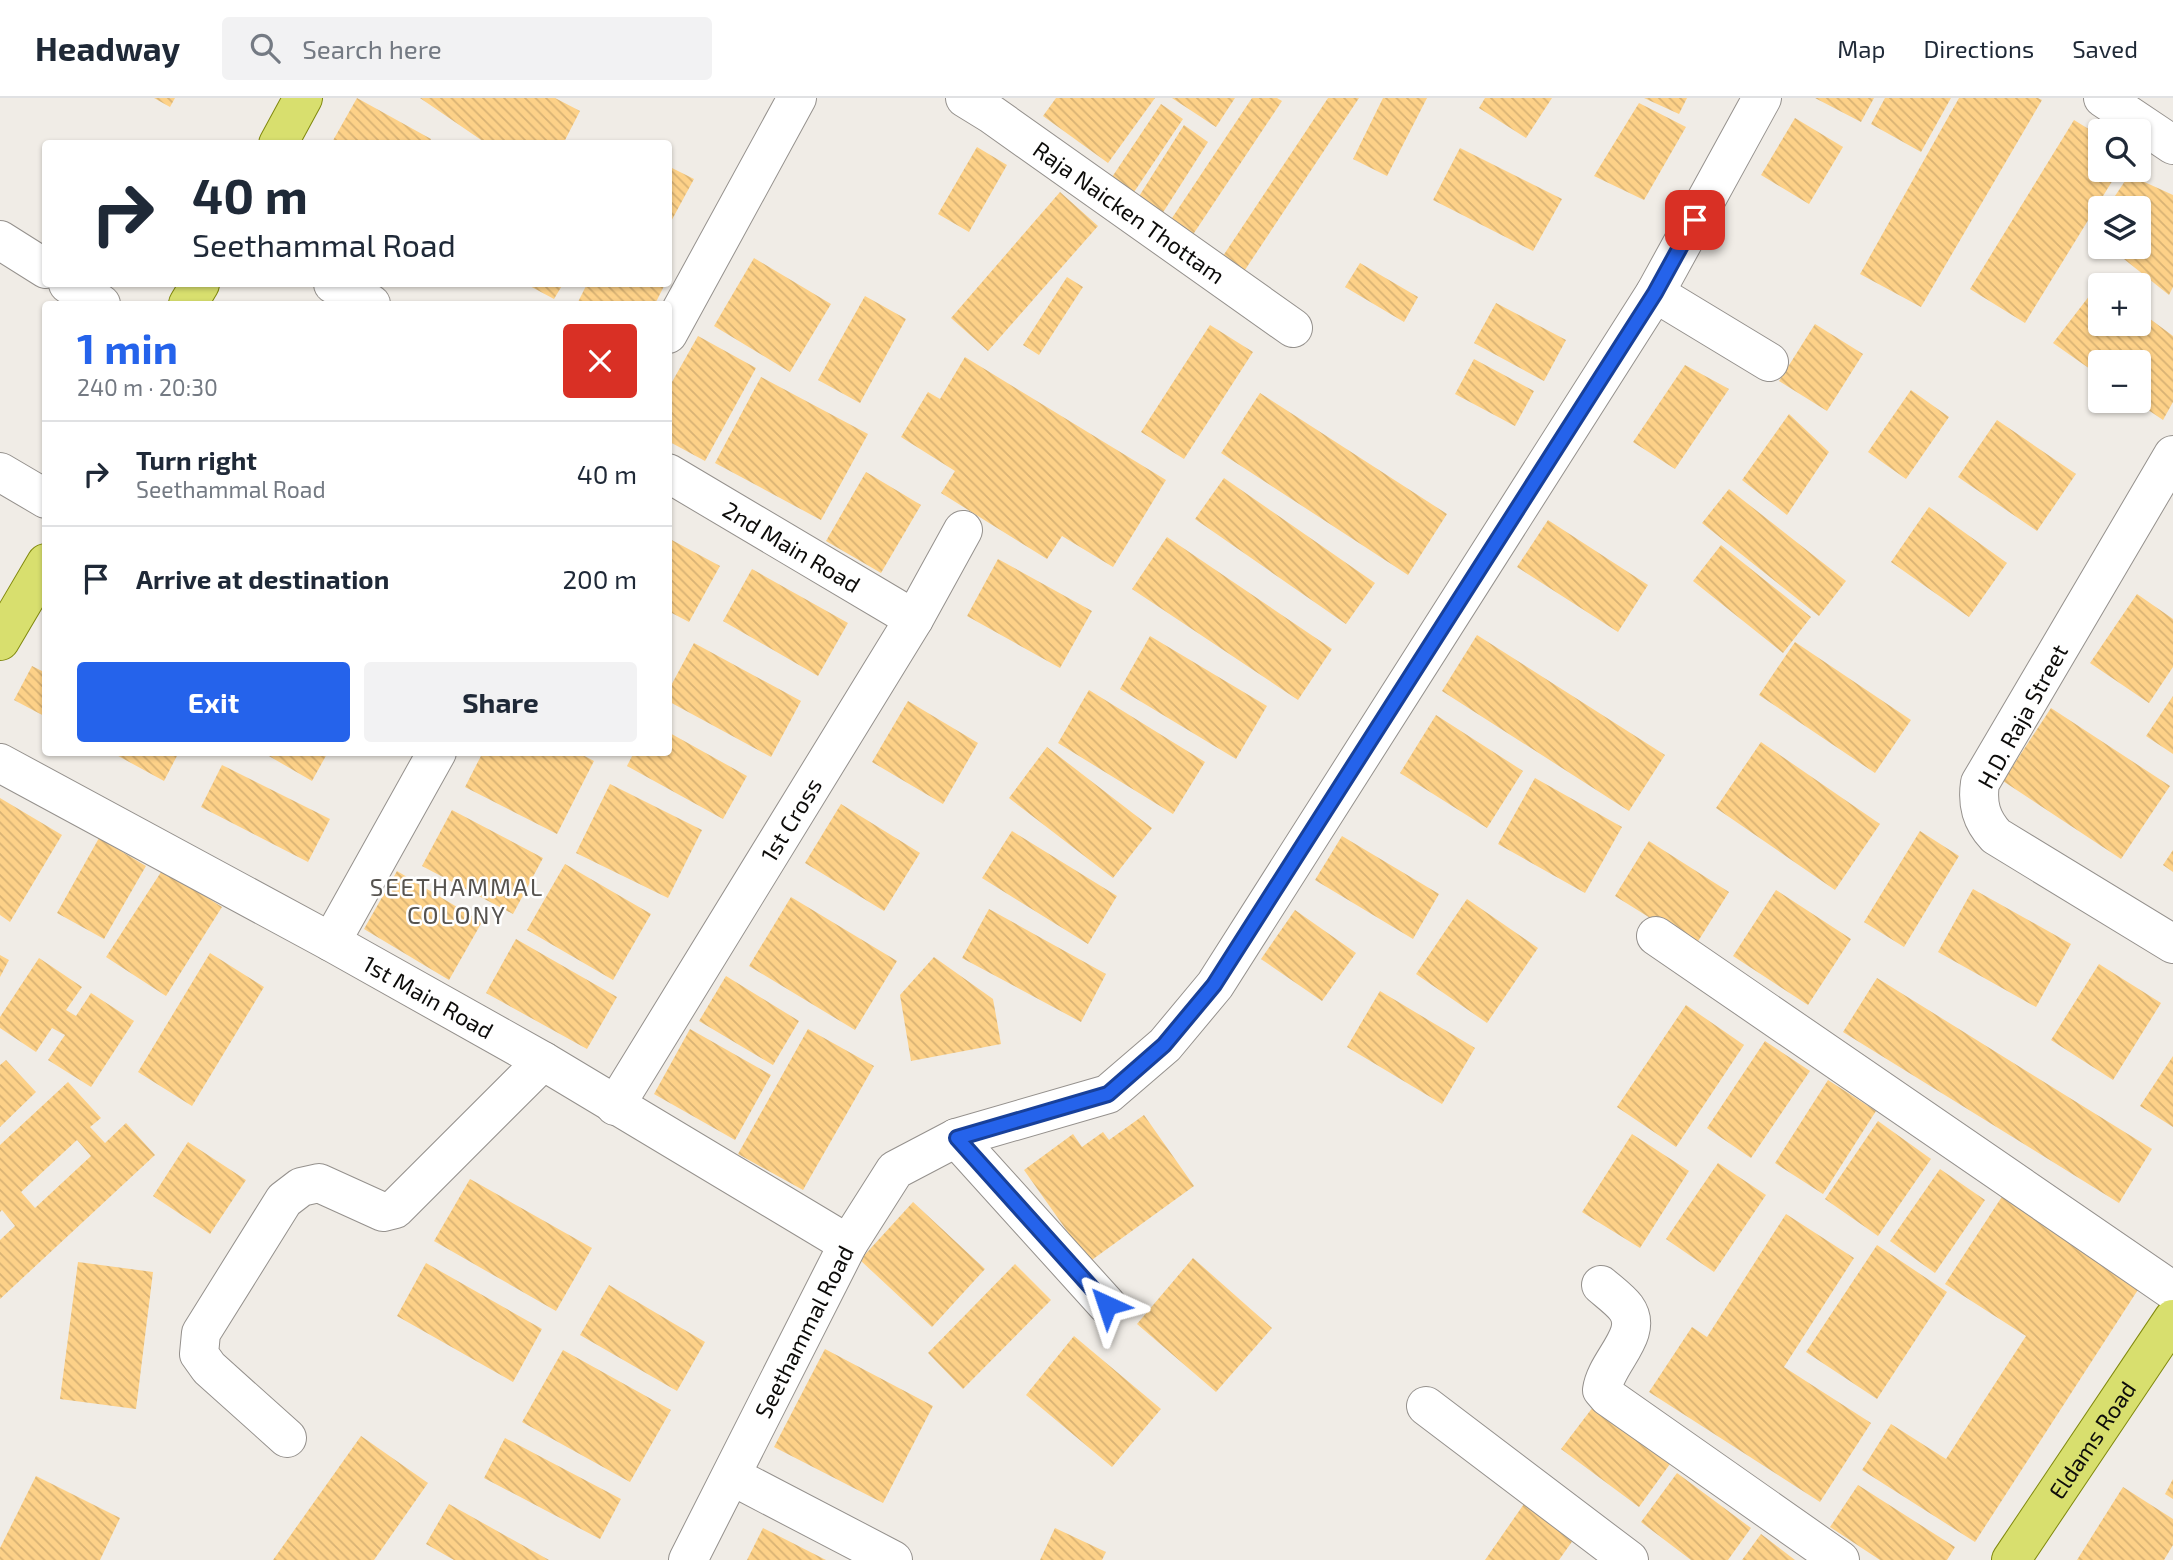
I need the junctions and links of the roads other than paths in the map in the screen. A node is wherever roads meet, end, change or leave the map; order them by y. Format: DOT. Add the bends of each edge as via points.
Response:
graph roads {
  1 [pos="303,98"];
  2 [pos="797,98"];
  3 [pos="965,98"];
  4 [pos="1762,98"];
  5 [pos="2103,98"];
  6 [pos="280,140"];
  7 [pos="2173,145"];
  8 [pos="0,240"];
  9 [pos="42,266"];
  10 [pos="73,287"];
  11 [pos="339,287"];
  12 [pos="1655,293"];
  13 [pos="96,301"];
  14 [pos="364,301"];
  15 [pos="672,327"];
  16 [pos="1293,328"];
  17 [pos="1769,362"];
  18 [pos="2173,455"];
  19 [pos="0,472"];
  20 [pos="672,475"];
  21 [pos="42,497"];
  22 [pos="963,530"];
  23 [pos="42,570"];
  24 [pos="914,619"];
  25 [pos="0,641"];
  26 [pos="435,756"];
  27 [pos="0,763"];
  28 [pos="1656,936"];
  29 [pos="331,942"];
  30 [pos="2173,944"];
  31 [pos="543,1061"];
  32 [pos="615,1106"];
  33 [pos="957,1138"];
  34 [pos="848,1244"];
  35 [pos="1601,1286"];
  36 [pos="2173,1291"];
  37 [pos="1107,1305"];
  38 [pos="2173,1319"];
  39 [pos="1426,1406"];
  40 [pos="287,1438"];
  41 [pos="732,1476"];
  42 [pos="688,1560"];
  43 [pos="893,1560"];
  44 [pos="1629,1560"];
  45 [pos="1840,1560"];
  46 [pos="2011,1560"];
  1 -- 6 [label="main road"];
  2 -- 15 [label="street"];
  3 -- 16 [label="street, Raja Naicken Thottam"];
  4 -- 12 [label="street, Seethammal Road"];
  5 -- 7 [label="street"];
  8 -- 9 [label="street"];
  10 -- 13 [label="street"];
  11 -- 14 [label="street"];
  12 -- 17 [label="street"];
  12 -- 33 [label="street, Seethammal Road" via="1206,995 1164,1045 1108,1094"];
  18 -- 30 [label="street, H.D. Raja Street" via="1980,783 1978,798 1987,827 1996,836"];
  19 -- 21 [label="street"];
  20 -- 24 [label="street, 2nd Main Road"];
  22 -- 24 [label="street, 1st Cross"];
  23 -- 25 [label="main road"];
  24 -- 32 [label="street, 1st Cross"];
  26 -- 29 [label="street"];
  27 -- 29 [label="street, 1st Main Road"];
  28 -- 36 [label="street"];
  29 -- 31 [label="street, 1st Main Road"];
  31 -- 32 [label="street, 1st Main Road"];
  31 -- 40 [label="street" via="395,1209 383,1212 319,1183 301,1187 284,1200 201,1333 199,1354"];
  32 -- 34 [label="street, 1st Main Road"];
  33 -- 34 [label="street, Seethammal Road" via="895,1170"];
  33 -- 37 [label="street"];
  34 -- 41 [label="street, Seethammal Road"];
  35 -- 45 [label="street" via="1627,1309 1632,1322 1630,1338 1603,1379 1602,1390 1608,1397"];
  38 -- 46 [label="main road, Eldams Road"];
  39 -- 44 [label="street"];
  41 -- 42 [label="street, Seethammal Road"];
  41 -- 43 [label="street"];
}
